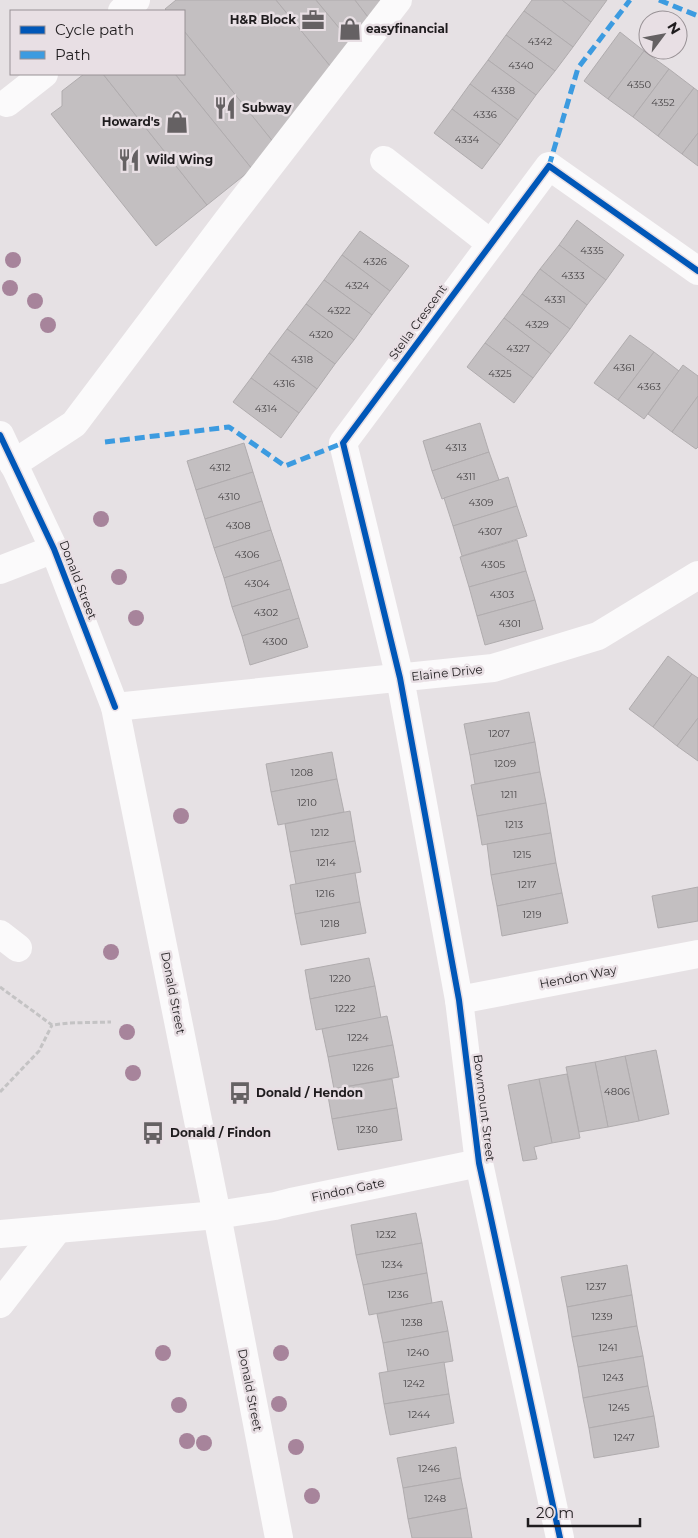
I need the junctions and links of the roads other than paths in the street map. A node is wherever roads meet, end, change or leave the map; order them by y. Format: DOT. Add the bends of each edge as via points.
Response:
graph roads {
  1 [pos="136,0"];
  2 [pos="398,0"];
  3 [pos="123,10"];
  4 [pos="43,75"];
  5 [pos="7,103"];
  6 [pos="384,160"];
  7 [pos="490,243"];
  8 [pos="698,271"];
  9 [pos="0,435"];
  10 [pos="7,456"];
  11 [pos="54,549"];
  12 [pos="0,570"];
  13 [pos="698,575"];
  14 [pos="400,678"];
  15 [pos="115,707"];
  16 [pos="698,954"];
  17 [pos="459,1000"];
  18 [pos="479,1163"];
  19 [pos="217,1216"];
  20 [pos="58,1229"];
  21 [pos="0,1234"];
  22 [pos="0,1304"];
  23 [pos="279,1538"];
  24 [pos="560,1538"];
  1 -- 3 [label="street"];
  2 -- 10 [label="street" via="74,424"];
  4 -- 5 [label="street"];
  6 -- 7 [label="street"];
  7 -- 8 [label="street, Stella Crescent" via="549,166"];
  7 -- 14 [label="street, Stella Crescent" via="343,443"];
  9 -- 10 [label="street, Donald Street"];
  10 -- 11 [label="street, Donald Street"];
  11 -- 12 [label="street"];
  11 -- 15 [label="street, Donald Street"];
  13 -- 14 [label="street, Elaine Drive" via="598,636 492,668"];
  14 -- 15 [label="street, Elaine Drive"];
  14 -- 17 [label="street, Bowmount Street"];
  15 -- 19 [label="street, Donald Street"];
  16 -- 17 [label="street, Hendon Way"];
  17 -- 18 [label="street, Bowmount Street"];
  18 -- 19 [label="street, Findon Gate"];
  18 -- 24 [label="street, Bowmount Street"];
  19 -- 20 [label="street, Findon Gate"];
  19 -- 23 [label="street, Donald Street"];
  20 -- 21 [label="street, Findon Gate"];
  20 -- 22 [label="street"];
}
